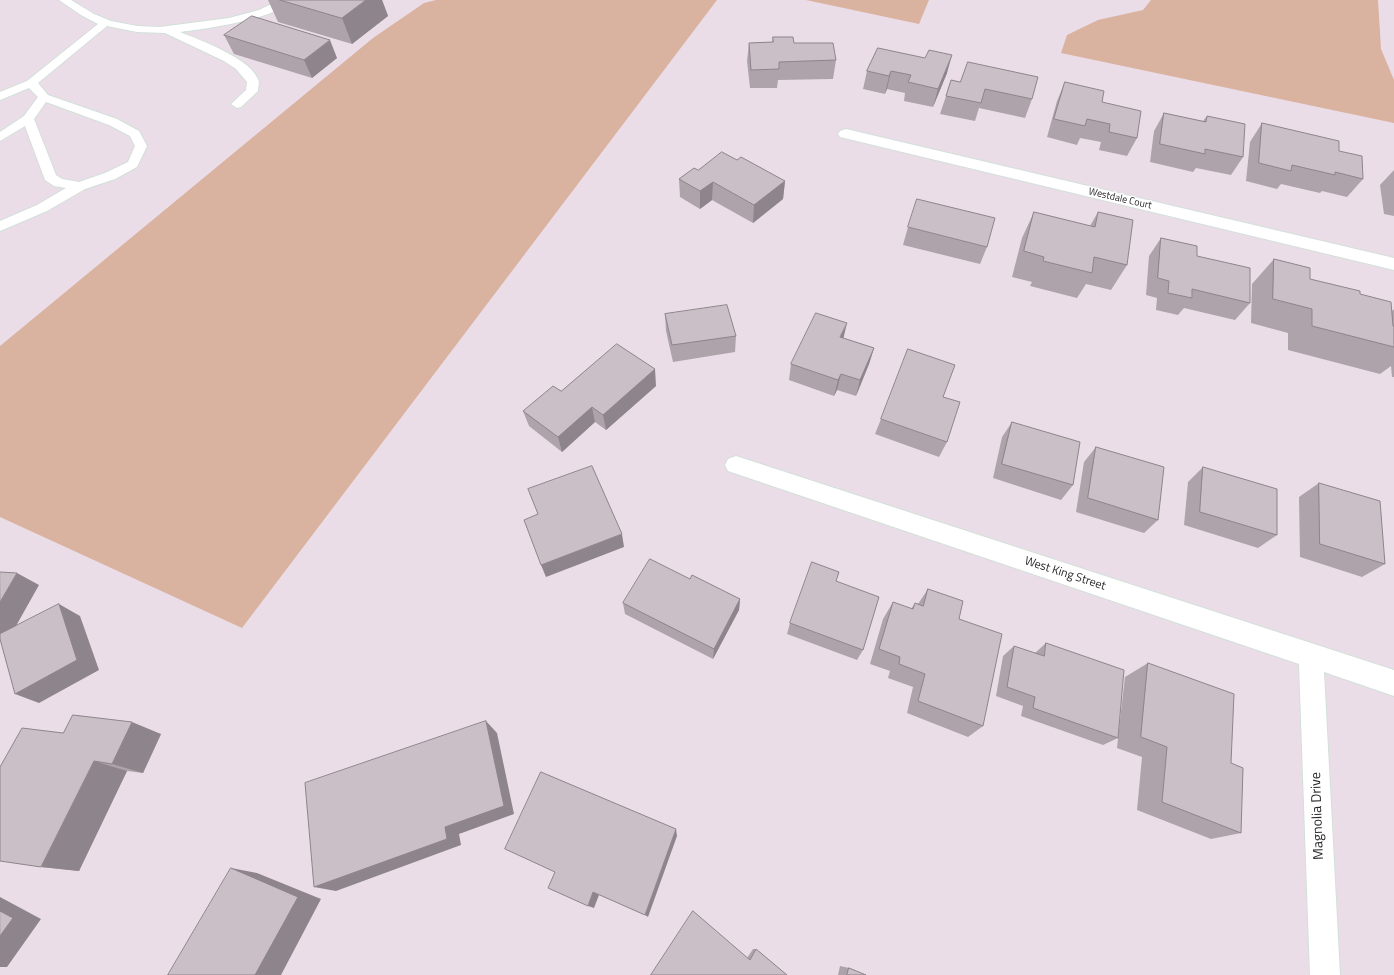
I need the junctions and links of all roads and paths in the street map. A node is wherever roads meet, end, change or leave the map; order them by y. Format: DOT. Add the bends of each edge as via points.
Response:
graph roads {
  1 [pos="64,0"];
  2 [pos="287,0"];
  3 [pos="105,23"];
  4 [pos="166,30"];
  5 [pos="31,82"];
  6 [pos="0,96"];
  7 [pos="44,97"];
  8 [pos="237,104"];
  9 [pos="28,119"];
  10 [pos="846,134"];
  11 [pos="0,137"];
  12 [pos="80,186"];
  13 [pos="0,226"];
  14 [pos="1394,264"];
  15 [pos="736,465"];
  16 [pos="1311,656"];
  17 [pos="1394,683"];
  18 [pos="1325,975"];
  1 -- 3 [label="lane"];
  2 -- 4 [label="lane" via="251,15"];
  3 -- 4 [label="lane" via="130,28"];
  3 -- 5 [label="lane"];
  4 -- 8 [label="lane" via="225,57 246,71 253,82 252,91"];
  5 -- 6 [label="lane"];
  5 -- 7 [label="lane"];
  7 -- 9 [label="lane"];
  7 -- 12 [label="lane" via="114,122 135,134 141,146 132,164 110,176"];
  9 -- 11 [label="lane"];
  9 -- 12 [label="lane" via="50,176 59,183"];
  10 -- 14 [label="street, Westdale Court"];
  12 -- 13 [label="lane" via="42,208"];
  15 -- 16 [label="street, West King Street"];
  16 -- 17 [label="street, West King Street"];
  16 -- 18 [label="street, Magnolia Drive"];
}
